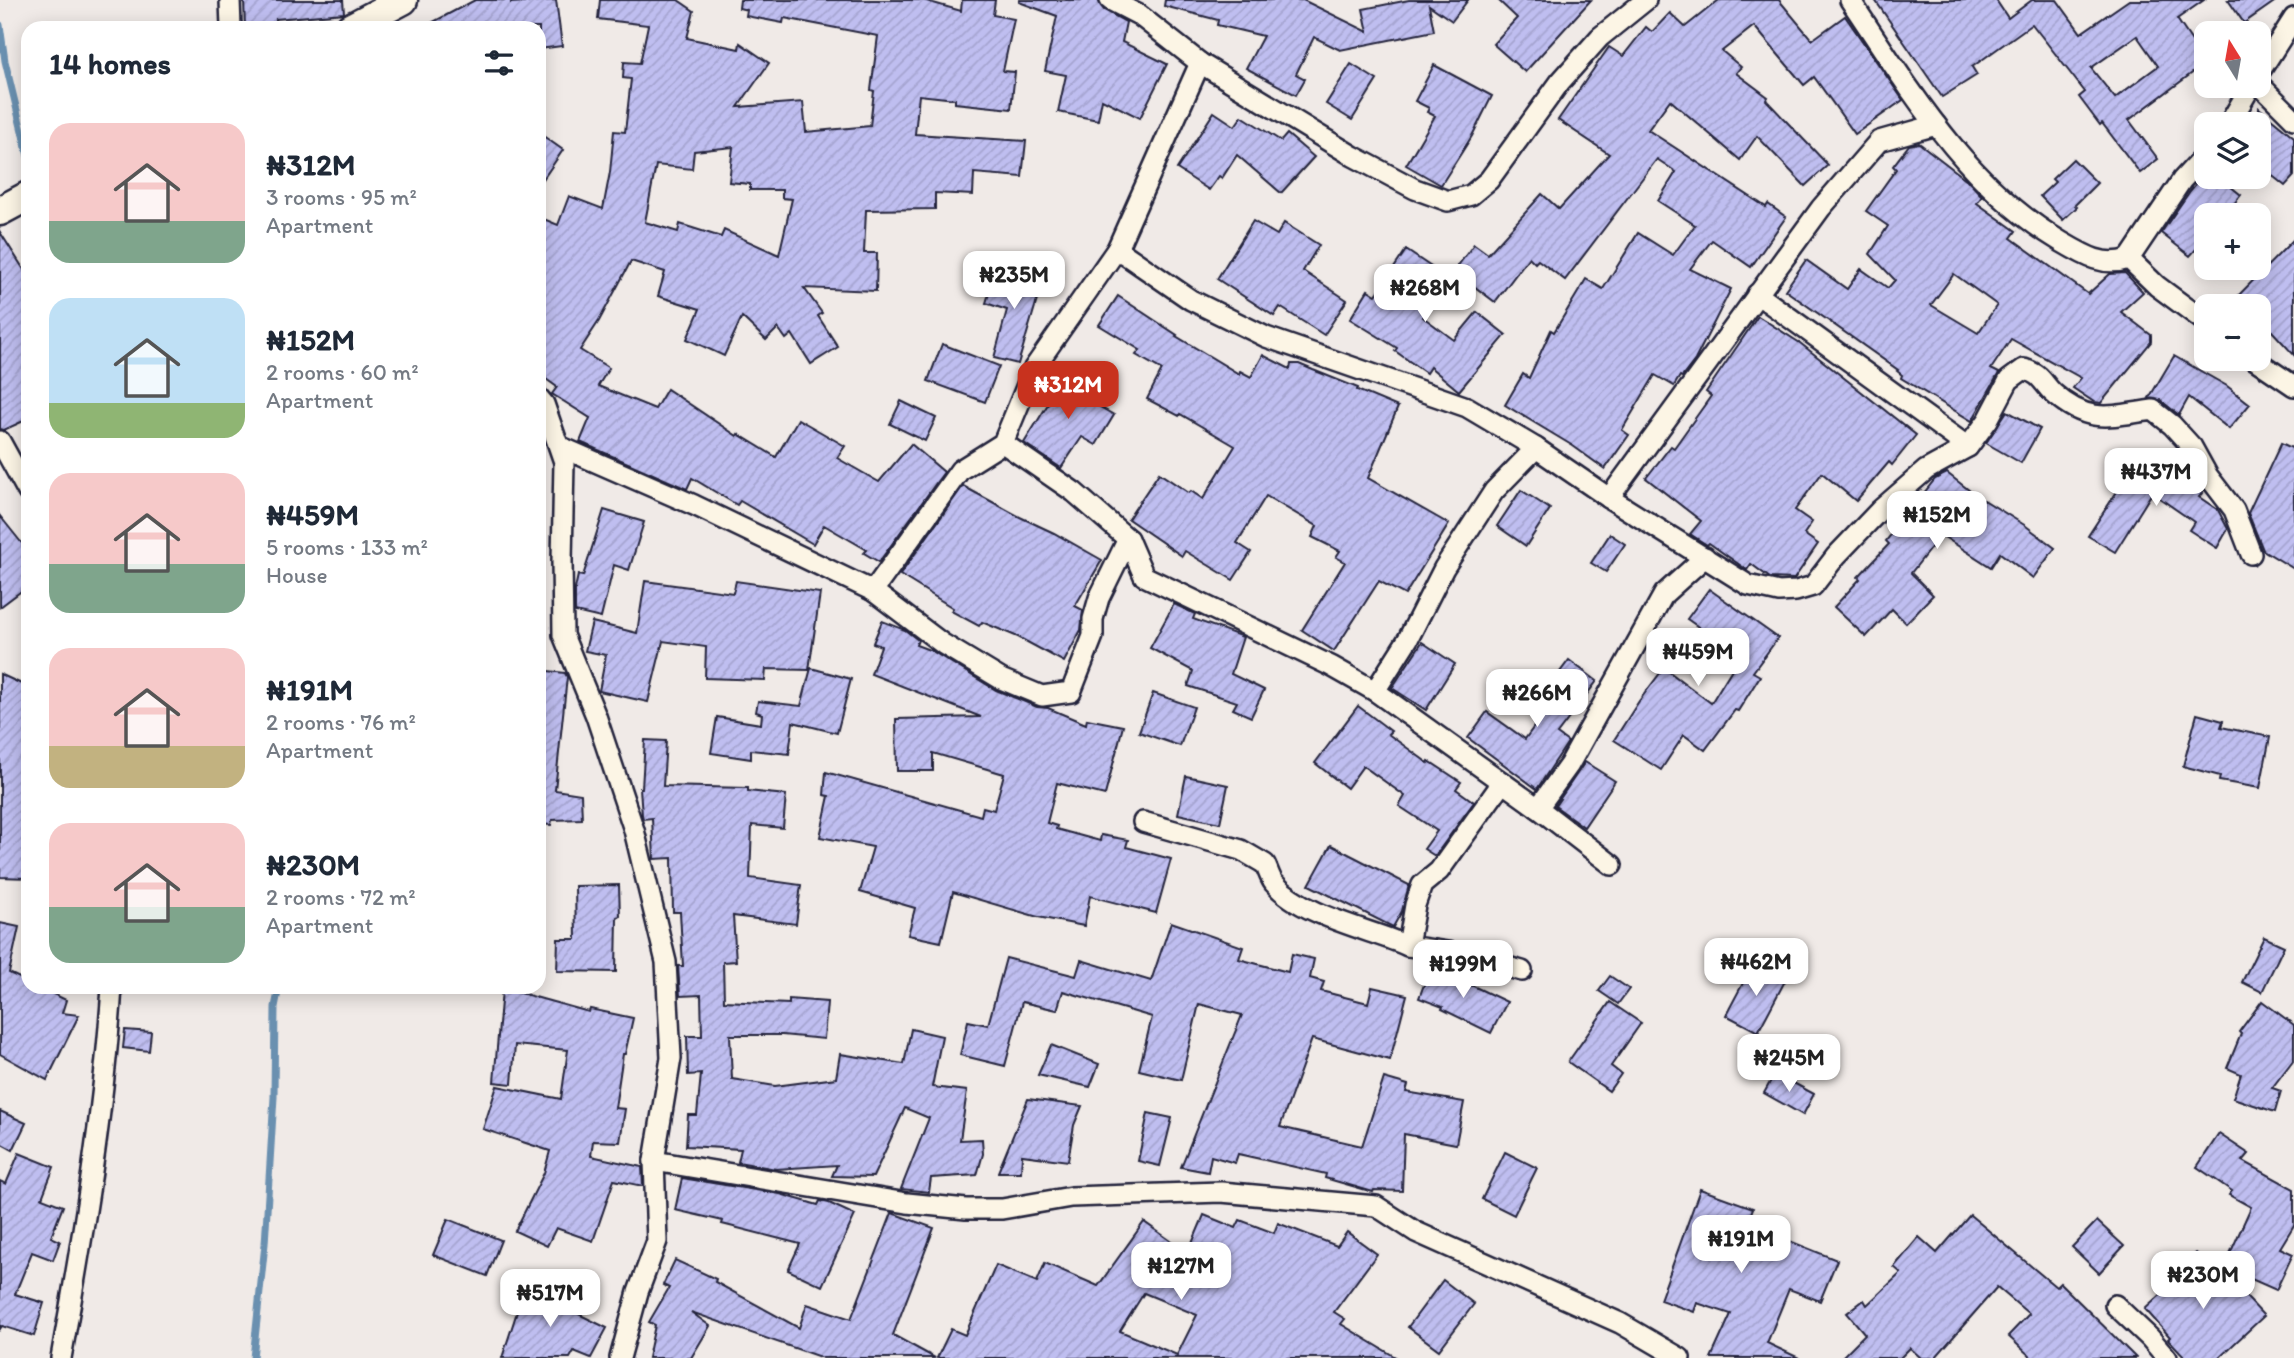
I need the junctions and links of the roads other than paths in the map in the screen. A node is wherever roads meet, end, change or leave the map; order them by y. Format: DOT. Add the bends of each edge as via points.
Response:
graph roads {
  1 [pos="230,0"];
  2 [pos="403,0"];
  3 [pos="1110,0"];
  4 [pos="1646,0"];
  5 [pos="1850,0"];
  6 [pos="2294,18"];
  7 [pos="231,21"];
  8 [pos="363,21"];
  9 [pos="2272,53"];
  10 [pos="1200,63"];
  11 [pos="2272,98"];
  12 [pos="2294,119"];
  13 [pos="1936,125"];
  14 [pos="2194,167"];
  15 [pos="1117,249"];
  16 [pos="2130,259"];
  17 [pos="1757,294"];
  18 [pos="2194,313"];
  19 [pos="2271,370"];
  20 [pos="2294,386"];
  21 [pos="546,410"];
  22 [pos="0,441"];
  23 [pos="1003,443"];
  24 [pos="559,446"];
  25 [pos="1968,447"];
  26 [pos="1536,448"];
  27 [pos="21,479"];
  28 [pos="1609,498"];
  29 [pos="1128,539"];
  30 [pos="2251,554"];
  31 [pos="1705,557"];
  32 [pos="873,591"];
  33 [pos="1375,691"];
  34 [pos="1502,783"];
  35 [pos="1538,808"];
  36 [pos="1143,822"];
  37 [pos="1612,865"];
  38 [pos="1408,946"];
  39 [pos="1522,971"];
  40 [pos="111,994"];
  41 [pos="654,1161"];
  42 [pos="2115,1305"];
  43 [pos="61,1358"];
  44 [pos="620,1358"];
  45 [pos="1680,1358"];
  46 [pos="2167,1358"];
  1 -- 7 [label="street"];
  2 -- 8 [label="main road"];
  3 -- 10 [label="street" via="1139,15"];
  4 -- 10 [label="street" via="1600,37 1560,82 1489,180 1471,195 1448,201 1353,156"];
  5 -- 13 [label="street"];
  6 -- 9 [label="street"];
  10 -- 15 [label="street"];
  11 -- 12 [label="street"];
  13 -- 16 [label="street" via="1997,196 2046,232 2090,259"];
  13 -- 17 [label="street" via="1879,141 1821,208"];
  14 -- 16 [label="street"];
  15 -- 23 [label="street" via="1034,369"];
  15 -- 26 [label="street" via="1191,300 1266,337 1467,407"];
  16 -- 18 [label="street"];
  17 -- 25 [label="street"];
  17 -- 28 [label="street"];
  19 -- 20 [label="street"];
  21 -- 24 [label="street"];
  22 -- 27 [label="street"];
  23 -- 29 [label="street" via="1074,492"];
  23 -- 32 [label="street" via="960,470"];
  24 -- 32 [label="street"];
  24 -- 41 [label="street" via="564,462 563,635 634,830 666,962 671,1058"];
  25 -- 30 [label="street" via="2009,380 2024,369 2038,374 2052,392 2081,414 2106,417 2153,410 2192,447 2234,510"];
  25 -- 31 [label="street" via="1926,470 1880,510 1813,586 1779,592 1748,585"];
  26 -- 28 [label="street"];
  26 -- 33 [label="street" via="1494,491 1444,568"];
  28 -- 31 [label="street"];
  29 -- 32 [label="street" via="1099,598 1093,636 1071,692 1042,696 1001,679 943,644"];
  29 -- 33 [label="street" via="1144,576"];
  31 -- 35 [label="street" via="1664,594 1576,754"];
  33 -- 34 [label="street"];
  34 -- 35 [label="street"];
  34 -- 38 [label="street" via="1439,871 1422,886"];
  35 -- 37 [label="street"];
  36 -- 38 [label="street" via="1241,850 1265,863 1271,880 1284,893 1328,917"];
  38 -- 39 [label="street" via="1461,954"];
  40 -- 43 [label="street" via="97,1137"];
  41 -- 44 [label="street" via="657,1241"];
  41 -- 45 [label="street" via="965,1209 1002,1209 1071,1197 1221,1192 1376,1206 1416,1232 1620,1323"];
  42 -- 46 [label="street"];
}
